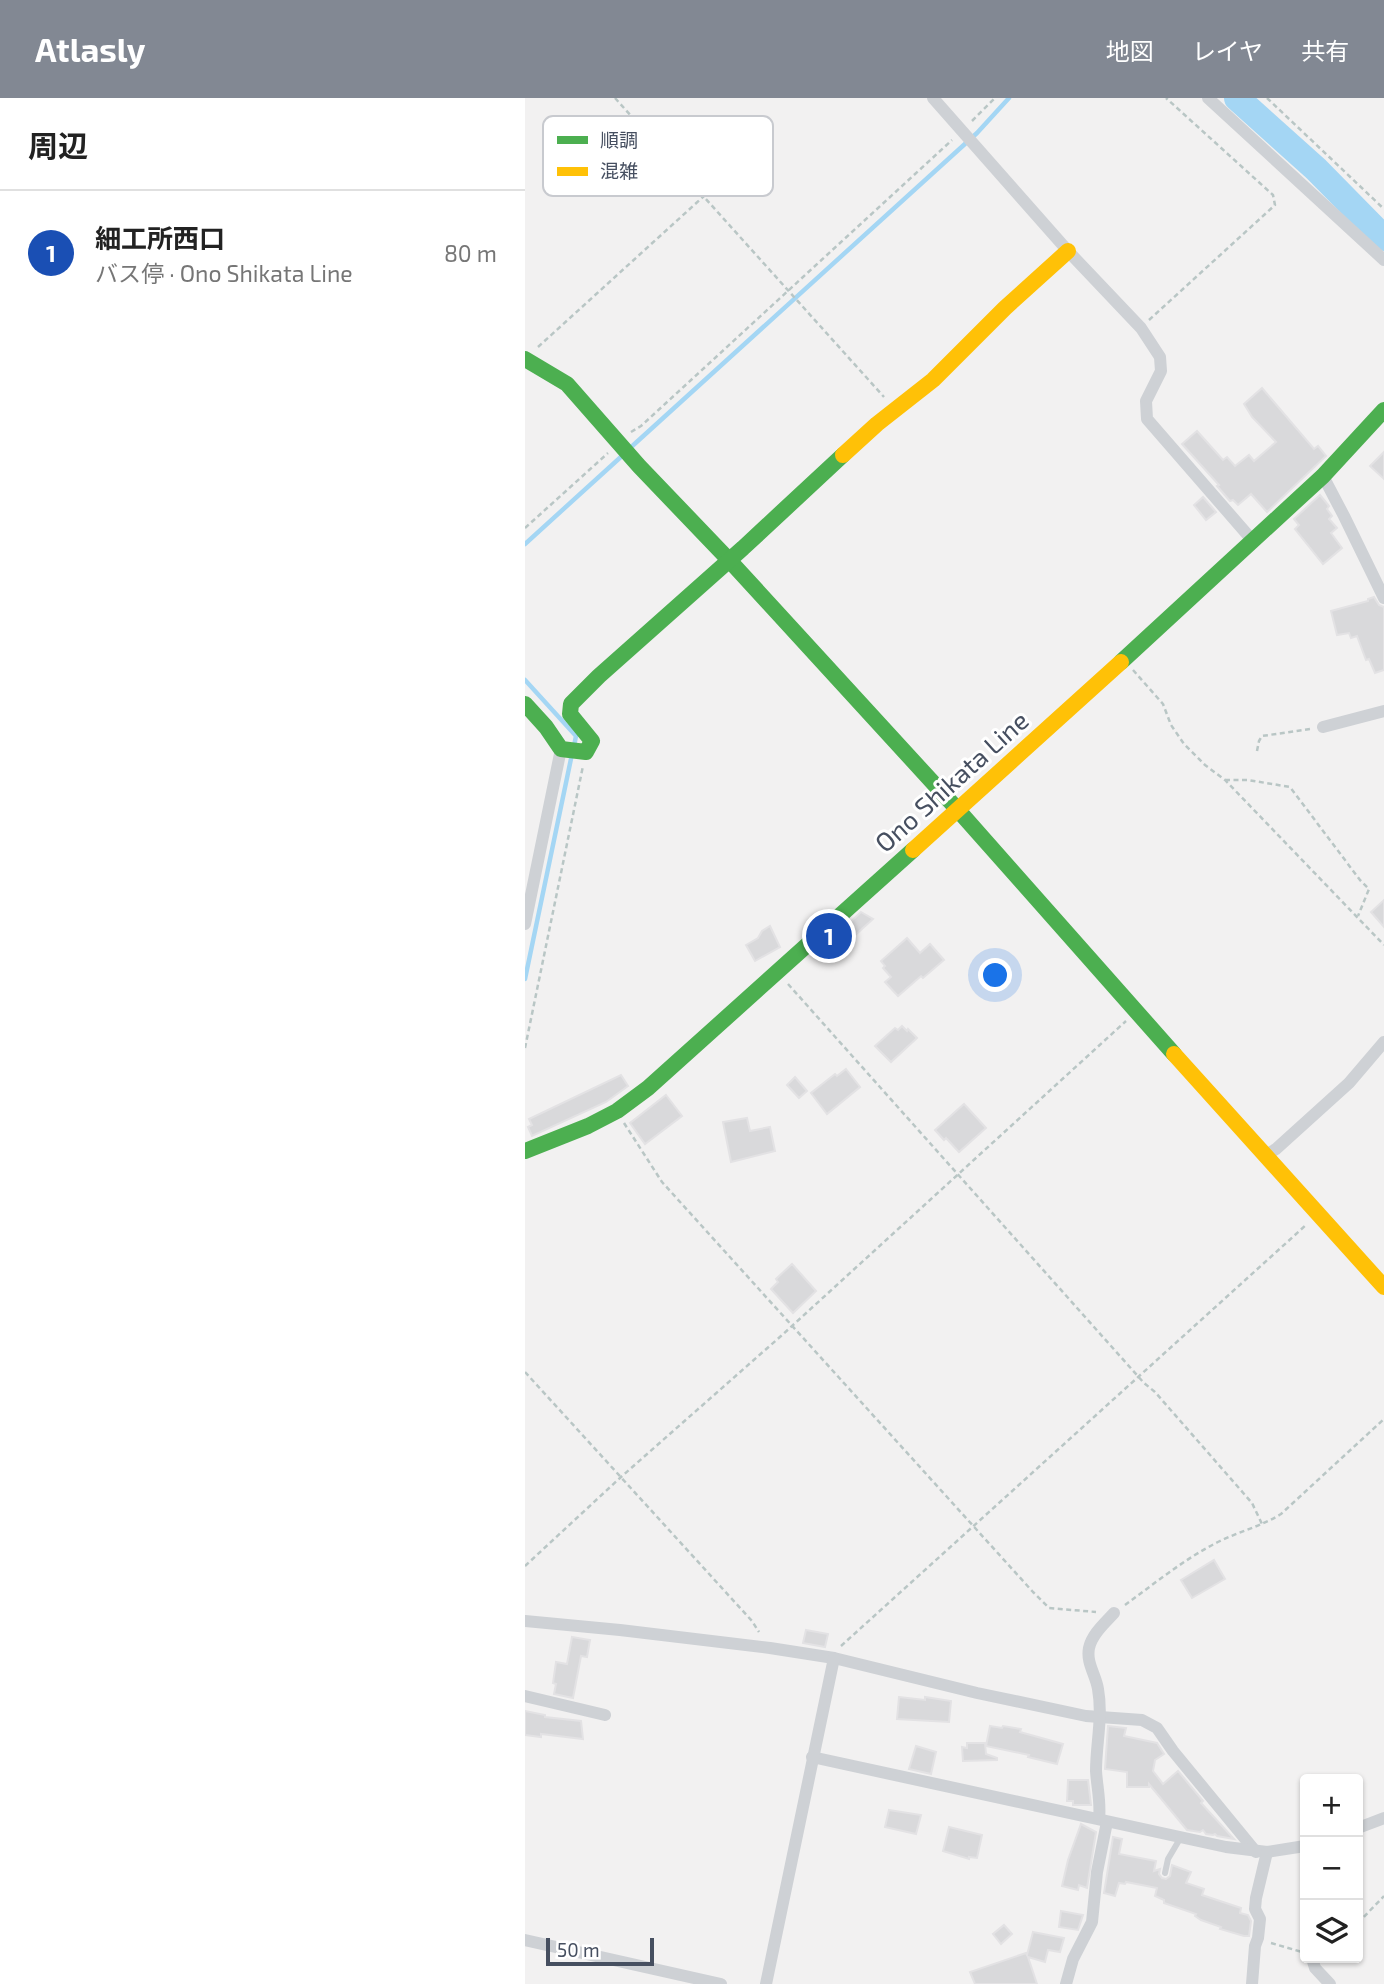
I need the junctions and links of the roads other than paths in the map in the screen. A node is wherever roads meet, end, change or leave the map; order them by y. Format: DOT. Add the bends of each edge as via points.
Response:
graph roads {
  1 [pos="933,98"];
  2 [pos="1208,98"];
  3 [pos="1068,251"];
  4 [pos="1384,260"];
  5 [pos="526,359"];
  6 [pos="1382,416"];
  7 [pos="1323,476"];
  8 [pos="1253,541"];
  9 [pos="729,560"];
  10 [pos="1383,592"];
  11 [pos="525,704"];
  12 [pos="1384,710"];
  13 [pos="1323,727"];
  14 [pos="561,748"];
  15 [pos="958,810"];
  16 [pos="525,924"];
  17 [pos="1384,1042"];
  18 [pos="525,1151"];
  19 [pos="1265,1156"];
  20 [pos="1384,1287"];
  21 [pos="1114,1613"];
  22 [pos="525,1621"];
  23 [pos="834,1658"];
  24 [pos="525,1696"];
  25 [pos="605,1714"];
  26 [pos="1100,1718"];
  27 [pos="812,1757"];
  28 [pos="1384,1818"];
  29 [pos="1103,1821"];
  30 [pos="1363,1826"];
  31 [pos="1181,1837"];
  32 [pos="1300,1847"];
  33 [pos="1261,1852"];
  34 [pos="1165,1873"];
  35 [pos="525,1940"];
  36 [pos="1314,1963"];
  37 [pos="721,1984"];
  38 [pos="766,1984"];
  39 [pos="1066,1984"];
  40 [pos="1252,1984"];
  41 [pos="1330,1984"];
  1 -- 3 [label="street"];
  2 -- 4 [label="street"];
  3 -- 8 [label="street" via="1141,328 1160,357 1161,371 1146,401 1147,419"];
  3 -- 9 [label="street" via="933,380 877,424"];
  5 -- 9 [label="street" via="567,384"];
  6 -- 7 [label="street, Ono Shikata Line"];
  7 -- 8 [label="street, Ono Shikata Line"];
  7 -- 10 [label="street"];
  8 -- 15 [label="street, Ono Shikata Line"];
  9 -- 14 [label="street" via="571,704 570,714 592,741 586,752"];
  9 -- 15 [label="street"];
  11 -- 14 [label="street"];
  12 -- 13 [label="street"];
  14 -- 16 [label="street"];
  15 -- 18 [label="street, Ono Shikata Line" via="657,1080 617,1111"];
  15 -- 19 [label="street"];
  17 -- 19 [label="street" via="1349,1083"];
  19 -- 20 [label="street"];
  21 -- 26 [label="street" via="1089,1646"];
  22 -- 23 [label="street"];
  23 -- 26 [label="street"];
  23 -- 27 [label="street"];
  24 -- 25 [label="street"];
  26 -- 29 [label="street" via="1096,1771"];
  26 -- 33 [label="street" via="1142,1720 1157,1728"];
  27 -- 29 [label="street"];
  27 -- 38 [label="street"];
  28 -- 30 [label="street"];
  29 -- 31 [label="street"];
  29 -- 39 [label="street" via="1092,1922"];
  31 -- 33 [label="street"];
  31 -- 34 [label="lane"];
  32 -- 33 [label="street"];
  33 -- 40 [label="street" via="1255,1909 1260,1919"];
  35 -- 37 [label="street"];
  36 -- 41 [label="street"];
}
